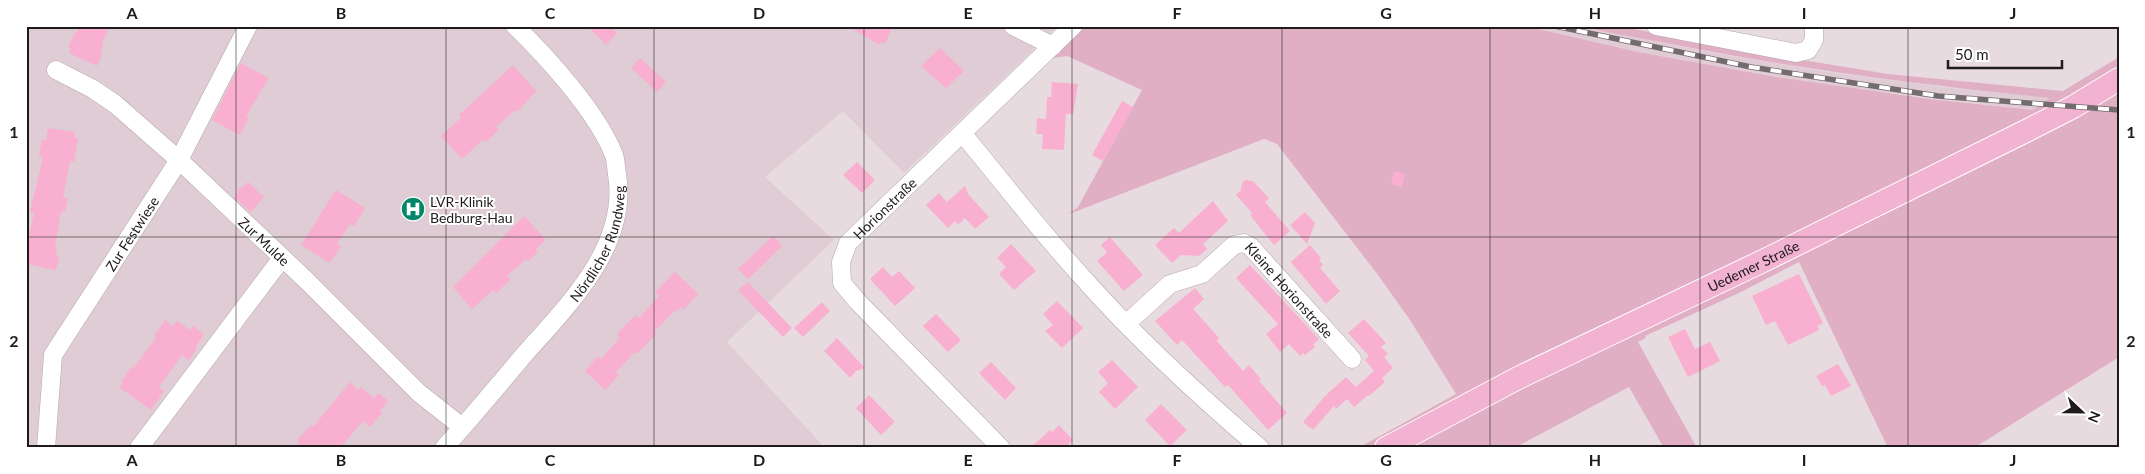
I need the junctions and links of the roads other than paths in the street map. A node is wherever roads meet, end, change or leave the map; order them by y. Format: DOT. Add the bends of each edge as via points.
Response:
graph roads {
  1 [pos="248,26"];
  2 [pos="515,26"];
  3 [pos="1013,26"];
  4 [pos="1074,26"];
  5 [pos="1656,26"];
  6 [pos="1814,26"];
  7 [pos="1053,46"];
  8 [pos="56,70"];
  9 [pos="2119,79"];
  10 [pos="962,132"];
  11 [pos="180,160"];
  12 [pos="282,258"];
  13 [pos="1126,324"];
  14 [pos="1352,358"];
  15 [pos="462,427"];
  16 [pos="46,448"];
  17 [pos="139,448"];
  18 [pos="444,448"];
  19 [pos="1002,448"];
  20 [pos="1260,448"];
  21 [pos="1386,448"];
  1 -- 11 [label="street, Zur Festwiese"];
  2 -- 15 [label="street, Nördlicher Rundweg" via="544,54 598,124 614,156 619,189 617,216 602,255 578,292"];
  3 -- 7 [label="street"];
  4 -- 7 [label="street, Horionstraße"];
  5 -- 6 [label="street" via="1796,53 1808,50 1814,40"];
  7 -- 10 [label="street, Horionstraße"];
  8 -- 11 [label="street, Zur Mulde" via="115,104"];
  9 -- 21 [label="main road, Uedemer Straße" via="2030,129 1520,377"];
  10 -- 13 [label="street" via="1082,278"];
  10 -- 19 [label="street, Horionstraße" via="848,243 840,262 842,283"];
  11 -- 12 [label="street, Zur Mulde"];
  11 -- 16 [label="street, Zur Festwiese" via="53,355"];
  12 -- 15 [label="street, Zur Mulde" via="419,393"];
  12 -- 17 [label="street"];
  13 -- 14 [label="street, Kleine Horionstraße" via="1170,284 1202,274 1234,245 1244,243"];
  13 -- 20 [label="street"];
  15 -- 18 [label="street, Nördlicher Rundweg"];
}
